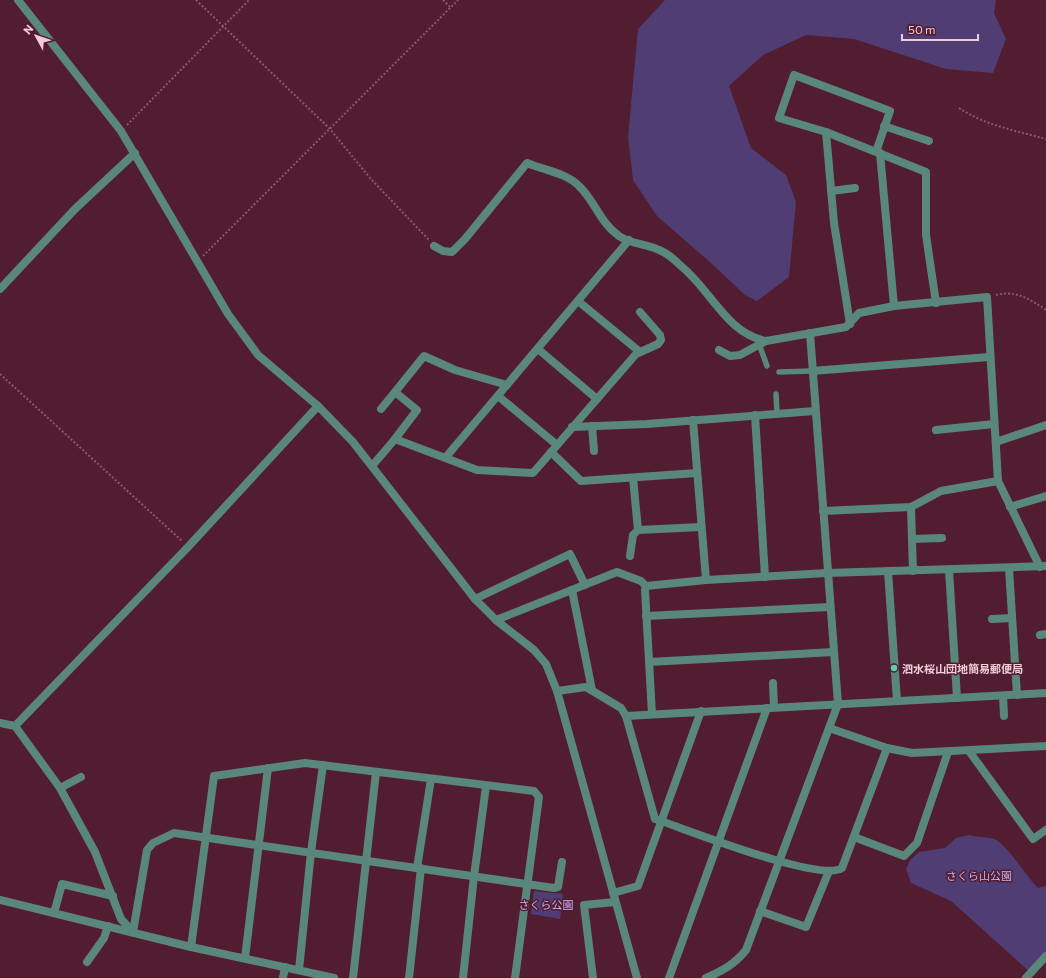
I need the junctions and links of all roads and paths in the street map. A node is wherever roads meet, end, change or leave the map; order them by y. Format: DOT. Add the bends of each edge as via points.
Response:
graph roads {
  1 [pos="18,0"];
  2 [pos="196,0"];
  3 [pos="249,0"];
  4 [pos="443,0"];
  5 [pos="458,0"];
  6 [pos="450,7"];
  7 [pos="222,27"];
  8 [pos="959,108"];
  9 [pos="884,126"];
  10 [pos="330,129"];
  11 [pos="121,131"];
  12 [pos="826,132"];
  13 [pos="1046,139"];
  14 [pos="929,141"];
  15 [pos="135,153"];
  16 [pos="878,153"];
  17 [pos="855,188"];
  18 [pos="831,191"];
  19 [pos="629,240"];
  20 [pos="434,246"];
  21 [pos="198,261"];
  22 [pos="0,289"];
  23 [pos="987,297"];
  24 [pos="578,302"];
  25 [pos="936,303"];
  26 [pos="894,306"];
  27 [pos="1046,310"];
  28 [pos="640,312"];
  29 [pos="850,324"];
  30 [pos="810,333"];
  31 [pos="762,342"];
  32 [pos="538,349"];
  33 [pos="719,350"];
  34 [pos="640,352"];
  35 [pos="990,357"];
  36 [pos="767,366"];
  37 [pos="812,371"];
  38 [pos="779,372"];
  39 [pos="0,374"];
  40 [pos="507,385"];
  41 [pos="395,392"];
  42 [pos="776,394"];
  43 [pos="498,396"];
  44 [pos="597,399"];
  45 [pos="318,406"];
  46 [pos="381,409"];
  47 [pos="815,411"];
  48 [pos="777,413"];
  49 [pos="755,415"];
  50 [pos="693,420"];
  51 [pos="994,424"];
  52 [pos="1046,425"];
  53 [pos="592,426"];
  54 [pos="572,427"];
  55 [pos="936,430"];
  56 [pos="395,439"];
  57 [pos="996,442"];
  58 [pos="557,445"];
  59 [pos="594,451"];
  60 [pos="551,452"];
  61 [pos="446,457"];
  62 [pos="372,466"];
  63 [pos="697,473"];
  64 [pos="633,478"];
  65 [pos="998,481"];
  66 [pos="1046,496"];
  67 [pos="911,507"];
  68 [pos="1010,507"];
  69 [pos="823,511"];
  70 [pos="701,527"];
  71 [pos="638,530"];
  72 [pos="942,538"];
  73 [pos="912,539"];
  74 [pos="188,547"];
  75 [pos="630,556"];
  76 [pos="1043,566"];
  77 [pos="1009,568"];
  78 [pos="949,570"];
  79 [pos="913,571"];
  80 [pos="888,572"];
  81 [pos="827,573"];
  82 [pos="765,577"];
  83 [pos="706,580"];
  84 [pos="585,585"];
  85 [pos="646,586"];
  86 [pos="572,590"];
  87 [pos="475,599"];
  88 [pos="830,607"];
  89 [pos="646,616"];
  90 [pos="1012,618"];
  91 [pos="992,619"];
  92 [pos="496,620"];
  93 [pos="834,652"];
  94 [pos="649,662"];
  95 [pos="773,683"];
  96 [pos="592,690"];
  97 [pos="557,691"];
  98 [pos="1046,694"];
  99 [pos="1017,695"];
  100 [pos="1003,696"];
  101 [pos="957,698"];
  102 [pos="897,701"];
  103 [pos="838,704"];
  104 [pos="770,707"];
  105 [pos="701,711"];
  106 [pos="652,714"];
  107 [pos="626,716"];
  108 [pos="1004,716"];
  109 [pos="0,723"];
  110 [pos="15,726"];
  111 [pos="829,728"];
  112 [pos="1046,746"];
  113 [pos="887,748"];
  114 [pos="969,751"];
  115 [pos="948,752"];
  116 [pos="323,765"];
  117 [pos="268,768"];
  118 [pos="376,772"];
  119 [pos="81,777"];
  120 [pos="431,779"];
  121 [pos="486,786"];
  122 [pos="60,788"];
  123 [pos="662,821"];
  124 [pos="1046,830"];
  125 [pos="204,836"];
  126 [pos="854,837"];
  127 [pos="718,841"];
  128 [pos="259,844"];
  129 [pos="311,852"];
  130 [pos="366,860"];
  131 [pos="562,862"];
  132 [pos="778,863"];
  133 [pos="419,868"];
  134 [pos="829,871"];
  135 [pos="474,876"];
  136 [pos="528,884"];
  137 [pos="113,896"];
  138 [pos="614,897"];
  139 [pos="0,900"];
  140 [pos="760,911"];
  141 [pos="54,913"];
  142 [pos="108,926"];
  143 [pos="133,932"];
  144 [pos="191,946"];
  145 [pos="1046,956"];
  146 [pos="245,958"];
  147 [pos="87,962"];
  148 [pos="285,967"];
  149 [pos="299,970"];
  150 [pos="283,978"];
  151 [pos="334,978"];
  152 [pos="353,978"];
  153 [pos="409,978"];
  154 [pos="463,978"];
  155 [pos="515,978"];
  156 [pos="593,978"];
  157 [pos="636,978"];
  158 [pos="669,978"];
  159 [pos="706,978"];
  160 [pos="1026,978"];
  1 -- 11 [label="street"];
  2 -- 7 [label="path"];
  3 -- 7 [label="path"];
  4 -- 6 [label="path"];
  5 -- 6 [label="path"];
  6 -- 10 [label="path"];
  7 -- 10 [label="path"];
  7 -- 11 [label="path"];
  8 -- 13 [label="path" via="969,115"];
  9 -- 12 [label="street" via="890,111 794,75 779,118"];
  9 -- 14 [label="street"];
  9 -- 16 [label="street"];
  10 -- 20 [label="path" via="370,178"];
  10 -- 21 [label="path"];
  11 -- 15 [label="street"];
  12 -- 16 [label="street"];
  12 -- 18 [label="street"];
  15 -- 21 [label="street"];
  15 -- 22 [label="street" via="75,209"];
  16 -- 25 [label="street" via="926,172 926,235"];
  16 -- 26 [label="street"];
  17 -- 18 [label="street"];
  18 -- 29 [label="street"];
  19 -- 20 [label="street" via="620,237 606,226 580,186 568,177 527,163 452,252"];
  19 -- 24 [label="street"];
  19 -- 31 [label="street" via="660,250 682,266 707,292 730,322"];
  21 -- 45 [label="street" via="228,314 258,356"];
  23 -- 25 [label="street"];
  23 -- 27 [label="path" via="1018,294"];
  23 -- 35 [label="street"];
  24 -- 32 [label="street"];
  24 -- 34 [label="street"];
  25 -- 26 [label="street"];
  26 -- 29 [label="street" via="859,313"];
  28 -- 34 [label="street" via="660,335 658,344"];
  29 -- 30 [label="street" via="846,327"];
  30 -- 31 [label="street"];
  30 -- 37 [label="street"];
  31 -- 33 [label="street" via="740,355 730,356"];
  31 -- 36 [label="lane"];
  32 -- 40 [label="street"];
  32 -- 44 [label="street"];
  34 -- 44 [label="street"];
  35 -- 37 [label="street"];
  35 -- 51 [label="street"];
  37 -- 38 [label="lane"];
  37 -- 47 [label="street"];
  39 -- 74 [label="path"];
  40 -- 41 [label="street" via="455,370 424,356"];
  40 -- 43 [label="street"];
  41 -- 46 [label="street"];
  41 -- 56 [label="street" via="417,410"];
  42 -- 48 [label="lane"];
  43 -- 58 [label="street"];
  43 -- 61 [label="street"];
  44 -- 54 [label="street"];
  45 -- 62 [label="street"];
  45 -- 74 [label="street"];
  47 -- 48 [label="street"];
  47 -- 69 [label="street"];
  48 -- 49 [label="street"];
  49 -- 50 [label="street"];
  49 -- 82 [label="street"];
  50 -- 53 [label="street"];
  50 -- 63 [label="street"];
  51 -- 55 [label="street"];
  51 -- 57 [label="street"];
  52 -- 57 [label="street"];
  53 -- 54 [label="street"];
  53 -- 59 [label="street"];
  54 -- 58 [label="street"];
  56 -- 61 [label="street"];
  56 -- 62 [label="street"];
  57 -- 65 [label="street"];
  58 -- 60 [label="street"];
  60 -- 61 [label="street" via="534,473 477,470"];
  60 -- 64 [label="street" via="581,481"];
  62 -- 87 [label="street"];
  63 -- 64 [label="street"];
  63 -- 70 [label="street"];
  64 -- 71 [label="street"];
  65 -- 67 [label="street" via="941,491"];
  65 -- 68 [label="street"];
  66 -- 68 [label="street"];
  67 -- 69 [label="street"];
  67 -- 73 [label="street"];
  68 -- 76 [label="street"];
  69 -- 81 [label="street"];
  70 -- 71 [label="street"];
  70 -- 83 [label="street"];
  71 -- 75 [label="street" via="633,535"];
  72 -- 73 [label="street"];
  73 -- 79 [label="street"];
  74 -- 110 [label="street"];
  76 -- 77 [label="street"];
  77 -- 78 [label="street"];
  77 -- 90 [label="street"];
  78 -- 79 [label="street"];
  78 -- 101 [label="street"];
  79 -- 80 [label="street"];
  80 -- 81 [label="street"];
  80 -- 102 [label="street"];
  81 -- 82 [label="street"];
  81 -- 88 [label="street"];
  82 -- 83 [label="street"];
  83 -- 85 [label="street"];
  84 -- 85 [label="street" via="617,572 641,581"];
  84 -- 86 [label="street"];
  84 -- 87 [label="street" via="570,554"];
  85 -- 89 [label="street"];
  86 -- 92 [label="street"];
  86 -- 96 [label="street"];
  87 -- 92 [label="street"];
  88 -- 89 [label="street"];
  88 -- 93 [label="street"];
  89 -- 94 [label="street"];
  90 -- 91 [label="street"];
  90 -- 99 [label="street"];
  92 -- 97 [label="street" via="534,650 546,664"];
  93 -- 94 [label="street"];
  93 -- 103 [label="street"];
  94 -- 106 [label="street"];
  95 -- 104 [label="street"];
  96 -- 97 [label="street" via="586,687"];
  96 -- 107 [label="street" via="621,708"];
  97 -- 138 [label="street"];
  98 -- 99 [label="street"];
  99 -- 100 [label="street"];
  100 -- 101 [label="street"];
  100 -- 108 [label="street"];
  101 -- 102 [label="street"];
  102 -- 103 [label="street"];
  103 -- 104 [label="street"];
  103 -- 111 [label="street"];
  104 -- 105 [label="street"];
  104 -- 127 [label="street"];
  105 -- 106 [label="street"];
  105 -- 123 [label="street"];
  106 -- 107 [label="street"];
  107 -- 123 [label="street" via="655,819"];
  109 -- 110 [label="street"];
  110 -- 122 [label="street"];
  111 -- 113 [label="street"];
  111 -- 132 [label="street"];
  112 -- 114 [label="street"];
  113 -- 115 [label="street" via="912,753"];
  113 -- 126 [label="street"];
  114 -- 115 [label="street"];
  114 -- 124 [label="street" via="1033,839"];
  115 -- 126 [label="street" via="917,843 904,856"];
  116 -- 117 [label="street" via="305,763"];
  116 -- 118 [label="street"];
  116 -- 129 [label="street"];
  117 -- 125 [label="street" via="214,776"];
  117 -- 128 [label="street"];
  118 -- 120 [label="street"];
  118 -- 130 [label="street"];
  119 -- 122 [label="street"];
  120 -- 121 [label="street"];
  120 -- 133 [label="street"];
  121 -- 135 [label="street"];
  121 -- 136 [label="street" via="534,791 538,797"];
  122 -- 137 [label="street" via="95,852"];
  123 -- 127 [label="street"];
  123 -- 138 [label="street" via="638,886"];
  125 -- 128 [label="street"];
  125 -- 143 [label="street" via="174,833 153,843 147,850"];
  125 -- 144 [label="street"];
  126 -- 134 [label="street" via="842,868 838,871"];
  127 -- 132 [label="street"];
  127 -- 158 [label="street"];
  128 -- 129 [label="street"];
  128 -- 146 [label="street"];
  129 -- 130 [label="street"];
  129 -- 149 [label="street"];
  130 -- 133 [label="street"];
  130 -- 152 [label="street"];
  131 -- 136 [label="street" via="558,887"];
  132 -- 134 [label="street"];
  132 -- 140 [label="street"];
  133 -- 135 [label="street"];
  133 -- 153 [label="street"];
  134 -- 140 [label="street" via="806,927"];
  135 -- 136 [label="street"];
  135 -- 154 [label="street"];
  136 -- 155 [label="street"];
  137 -- 141 [label="street" via="62,884"];
  137 -- 143 [label="street" via="122,919"];
  138 -- 156 [label="street" via="584,905"];
  138 -- 157 [label="street"];
  139 -- 141 [label="street"];
  140 -- 159 [label="street" via="746,950 738,960"];
  141 -- 142 [label="street"];
  142 -- 143 [label="street"];
  142 -- 147 [label="street" via="104,938"];
  143 -- 144 [label="street"];
  144 -- 146 [label="street"];
  145 -- 160 [label="street"];
  146 -- 148 [label="street"];
  148 -- 149 [label="street"];
  148 -- 150 [label="street"];
  149 -- 151 [label="street"];
}
